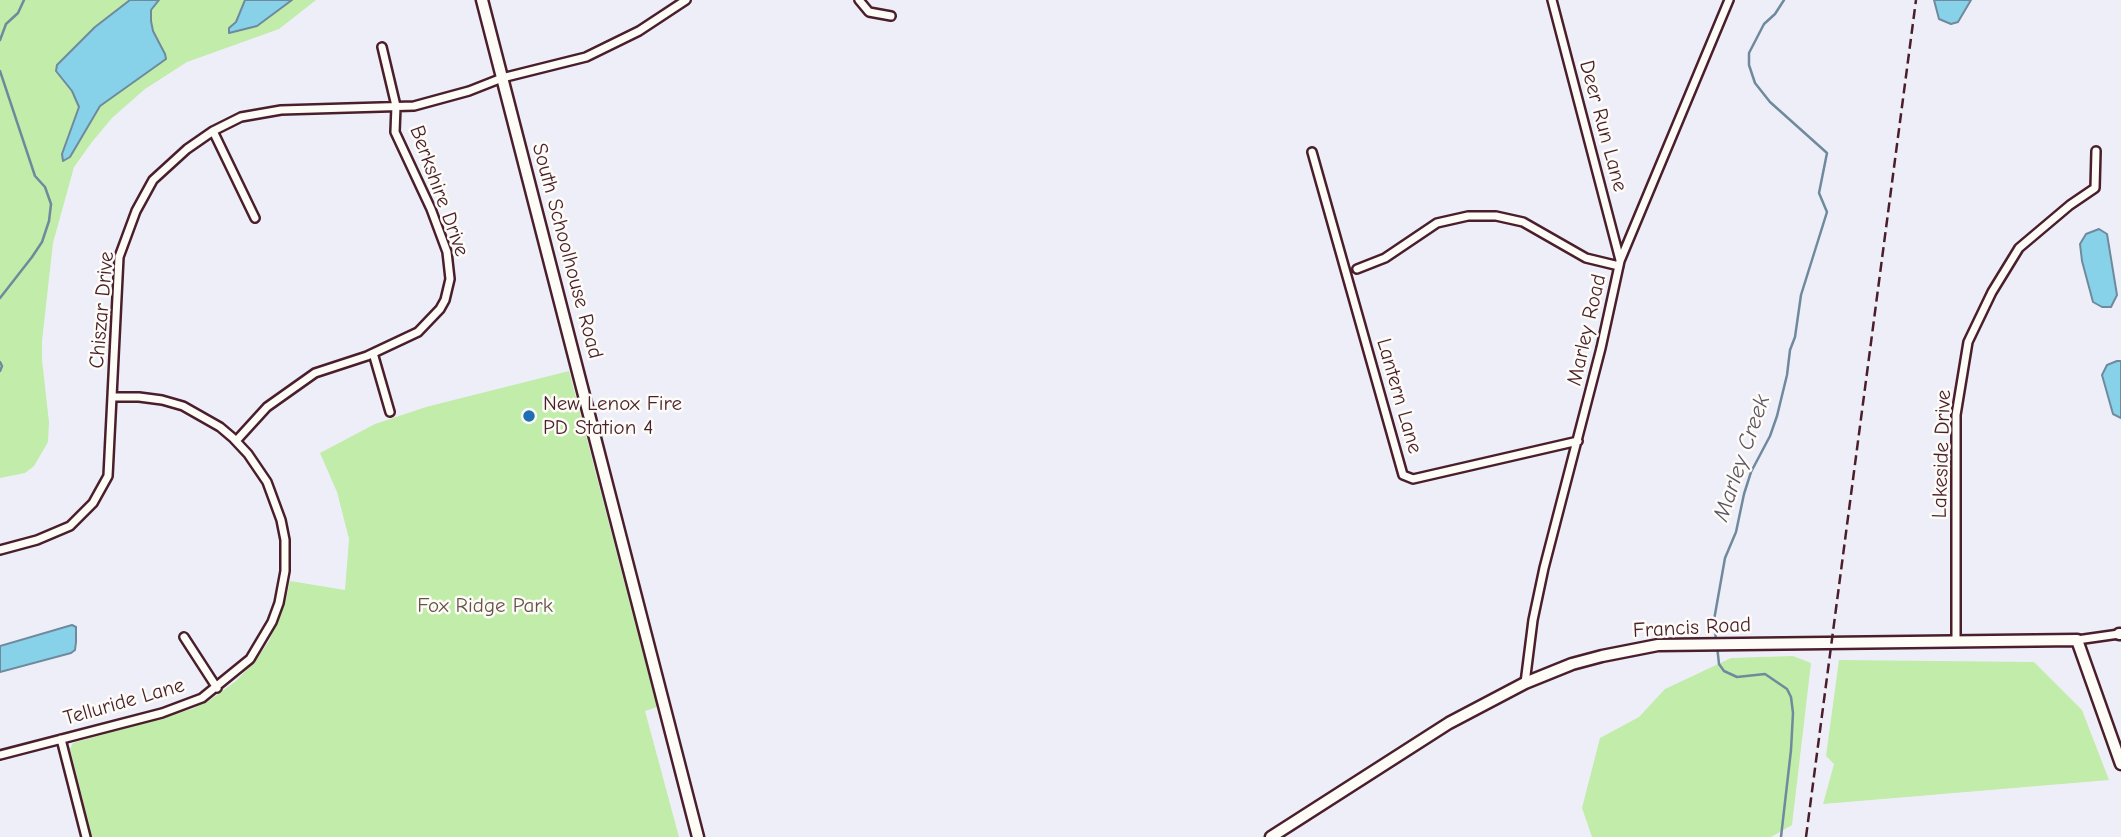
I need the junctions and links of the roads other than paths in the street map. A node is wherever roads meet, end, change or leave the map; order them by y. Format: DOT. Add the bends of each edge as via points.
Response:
graph roads {
  1 [pos="482,0"];
  2 [pos="686,0"];
  3 [pos="859,0"];
  4 [pos="1552,0"];
  5 [pos="1729,0"];
  6 [pos="891,16"];
  7 [pos="382,47"];
  8 [pos="502,78"];
  9 [pos="396,106"];
  10 [pos="213,131"];
  11 [pos="2096,151"];
  12 [pos="1312,152"];
  13 [pos="256,218"];
  14 [pos="1620,264"];
  15 [pos="1357,269"];
  16 [pos="373,353"];
  17 [pos="113,397"];
  18 [pos="390,412"];
  19 [pos="236,441"];
  20 [pos="1578,441"];
  21 [pos="0,550"];
  22 [pos="2120,634"];
  23 [pos="184,638"];
  24 [pos="1956,640"];
  25 [pos="2077,640"];
  26 [pos="1525,682"];
  27 [pos="216,688"];
  28 [pos="61,739"];
  29 [pos="0,755"];
  30 [pos="2121,764"];
  31 [pos="86,837"];
  32 [pos="698,837"];
  33 [pos="1271,837"];
  1 -- 8 [label="street, South Schoolhouse Road"];
  2 -- 8 [label="street, Chiszar Drive" via="639,31 586,57"];
  3 -- 6 [label="street" via="869,12"];
  4 -- 14 [label="street, Deer Run Lane"];
  5 -- 14 [label="street, Marley Road"];
  7 -- 9 [label="street, Berkshire Drive"];
  8 -- 9 [label="street, Chiszar Drive" via="414,106"];
  8 -- 32 [label="street, South Schoolhouse Road"];
  9 -- 10 [label="street, Chiszar Drive" via="281,110 241,117"];
  9 -- 16 [label="street, Berkshire Drive" via="395,132 431,209 447,252 450,279 440,309 418,332"];
  10 -- 13 [label="street"];
  10 -- 17 [label="street, Chiszar Drive" via="153,180 136,211 120,257"];
  11 -- 24 [label="street, Lakeside Drive" via="2095,188 2019,248 1968,342 1956,415"];
  12 -- 20 [label="street, Lantern Lane" via="1403,475 1413,479"];
  14 -- 15 [label="street" via="1586,258 1523,222 1468,216 1437,223 1385,258"];
  14 -- 20 [label="street, Marley Road"];
  16 -- 18 [label="street"];
  16 -- 19 [label="street, Berkshire Drive" via="315,373 267,407"];
  17 -- 19 [label="street, Telluride Lane" via="183,406"];
  17 -- 21 [label="street, Chiszar Drive" via="108,475 93,503 70,526"];
  19 -- 27 [label="street, Telluride Lane" via="258,467 276,503 285,540 285,571 279,603 262,640 250,659"];
  20 -- 26 [label="street, Marley Road" via="1544,568"];
  22 -- 25 [label="street, Francis Road"];
  23 -- 27 [label="street"];
  24 -- 25 [label="street, Francis Road"];
  24 -- 26 [label="street, Francis Road" via="1658,645 1572,664"];
  25 -- 30 [label="street"];
  26 -- 33 [label="street, Francis Road" via="1449,723"];
  27 -- 28 [label="street, Telluride Lane" via="188,704"];
  28 -- 29 [label="street, Telluride Lane"];
  28 -- 31 [label="street"];
}
